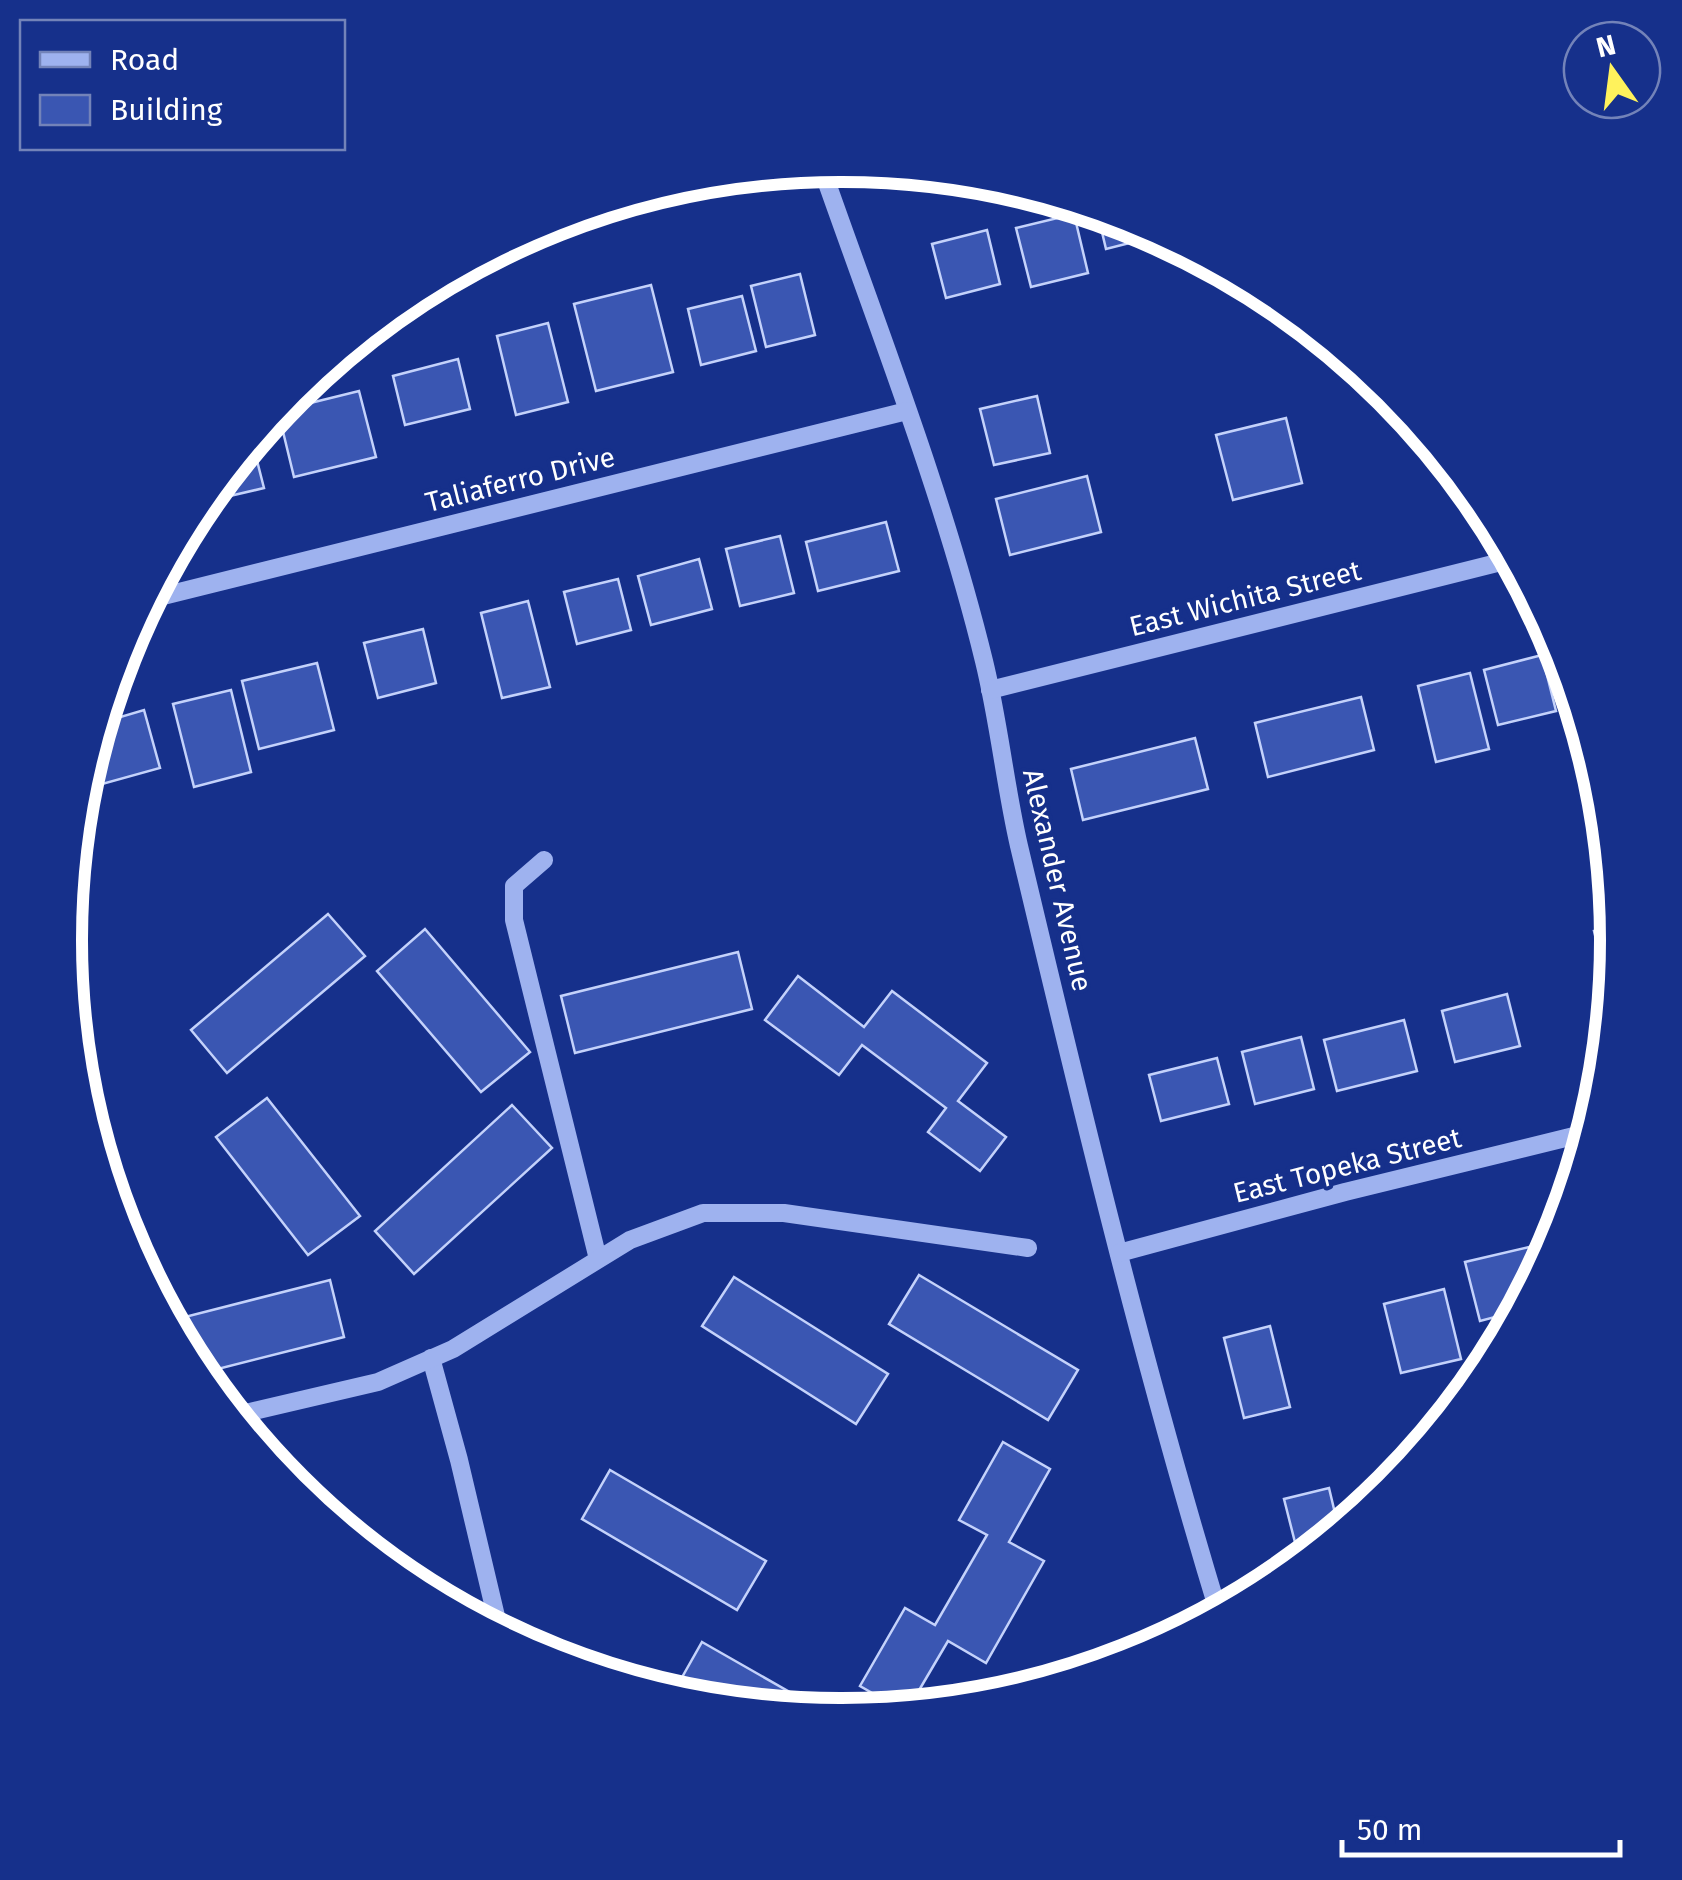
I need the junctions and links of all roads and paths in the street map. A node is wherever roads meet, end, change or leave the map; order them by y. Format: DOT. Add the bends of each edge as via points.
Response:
graph roads {
  1 [pos="827,182"];
  2 [pos="906,411"];
  3 [pos="1499,563"];
  4 [pos="166,595"];
  5 [pos="990,690"];
  6 [pos="544,860"];
  7 [pos="1574,1136"];
  8 [pos="1028,1248"];
  9 [pos="1119,1254"];
  10 [pos="598,1258"];
  11 [pos="431,1358"];
  12 [pos="248,1413"];
  13 [pos="1215,1600"];
  14 [pos="496,1615"];
  1 -- 2 [label="street, Alexander Avenue"];
  2 -- 4 [label="street, Taliaferro Drive"];
  2 -- 5 [label="street, Alexander Avenue"];
  3 -- 5 [label="street, East Wichita Street"];
  5 -- 9 [label="street, Alexander Avenue" via="1018,841"];
  6 -- 10 [label="street" via="514,886 514,920"];
  7 -- 9 [label="street, East Topeka Street"];
  8 -- 10 [label="street" via="784,1214 704,1213"];
  9 -- 13 [label="street, Alexander Avenue"];
  10 -- 11 [label="street"];
  11 -- 12 [label="street" via="378,1382"];
  11 -- 14 [label="street"];
}
